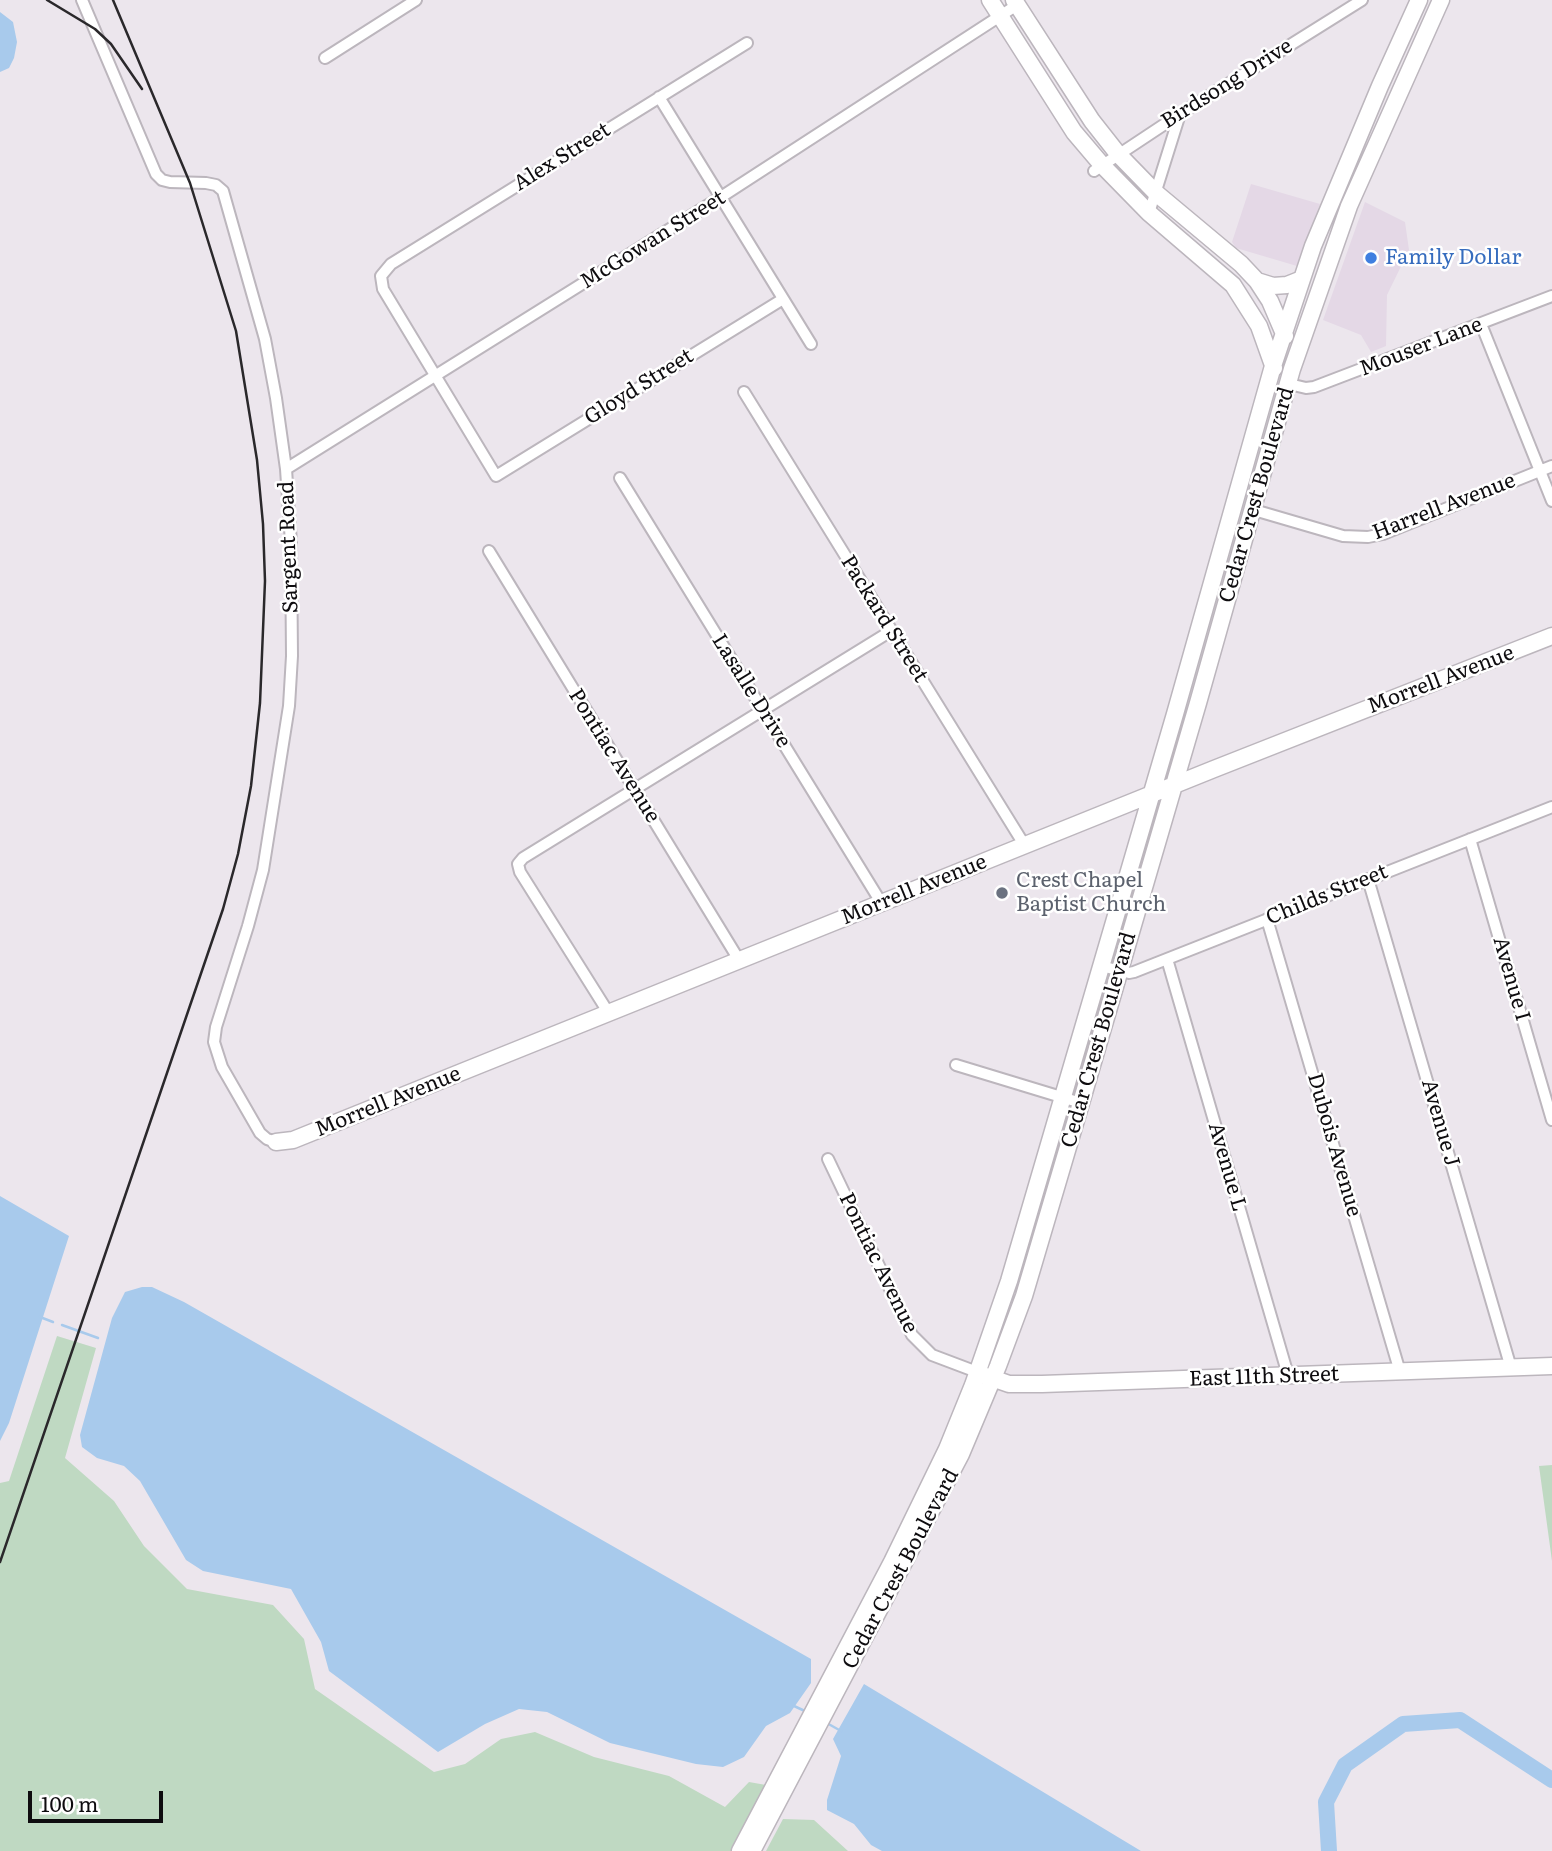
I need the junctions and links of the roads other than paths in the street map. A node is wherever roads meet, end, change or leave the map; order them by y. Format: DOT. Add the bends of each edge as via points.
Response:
graph roads {
  1 [pos="82,0"];
  2 [pos="416,0"];
  3 [pos="990,0"];
  4 [pos="1362,0"];
  5 [pos="1441,0"];
  6 [pos="1016,3"];
  7 [pos="1416,3"];
  8 [pos="1001,17"];
  9 [pos="747,43"];
  10 [pos="325,58"];
  11 [pos="659,97"];
  12 [pos="1180,114"];
  13 [pos="1118,154"];
  14 [pos="1098,168"];
  15 [pos="1156,193"];
  16 [pos="721,197"];
  17 [pos="1333,200"];
  18 [pos="1349,206"];
  19 [pos="1149,213"];
  20 [pos="1313,246"];
  21 [pos="1332,253"];
  22 [pos="1302,279"];
  23 [pos="1257,281"];
  24 [pos="1552,296"];
  25 [pos="783,299"];
  26 [pos="1481,324"];
  27 [pos="1284,332"];
  28 [pos="811,344"];
  29 [pos="1273,366"];
  30 [pos="435,376"];
  31 [pos="1290,377"];
  32 [pos="744,392"];
  33 [pos="1552,466"];
  34 [pos="286,469"];
  35 [pos="1540,471"];
  36 [pos="620,478"];
  37 [pos="1552,501"];
  38 [pos="1234,504"];
  39 [pos="1254,510"];
  40 [pos="489,551"];
  41 [pos="891,631"];
  42 [pos="1552,636"];
  43 [pos="762,708"];
  44 [pos="1174,785"];
  45 [pos="634,788"];
  46 [pos="1150,796"];
  47 [pos="1552,807"];
  48 [pos="1470,839"];
  49 [pos="1025,846"];
  50 [pos="1368,878"];
  51 [pos="882,904"];
  52 [pos="1267,919"];
  53 [pos="1167,959"];
  54 [pos="739,960"];
  55 [pos="1101,966"];
  56 [pos="1119,972"];
  57 [pos="608,1012"];
  58 [pos="956,1065"];
  59 [pos="1062,1098"];
  60 [pos="1081,1103"];
  61 [pos="1552,1120"];
  62 [pos="276,1142"];
  63 [pos="828,1159"];
  64 [pos="1552,1366"];
  65 [pos="1511,1368"];
  66 [pos="977,1372"];
  67 [pos="1400,1372"];
  68 [pos="1288,1375"];
  69 [pos="993,1379"];
  70 [pos="897,1565"];
  71 [pos="740,1851"];
  72 [pos="752,1851"];
  1 -- 34 [label="street, Sargent Road" via="156,174 170,182 216,185 226,199 265,340"];
  2 -- 10 [label="street"];
  3 -- 8 [label="main road"];
  4 -- 12 [label="street, Birdsong Drive"];
  5 -- 18 [label="main road, Cedar Crest Boulevard"];
  6 -- 8 [label="street, McGowan Street"];
  6 -- 13 [label="main road"];
  7 -- 17 [label="main road, Cedar Crest Boulevard"];
  8 -- 14 [label="main road"];
  8 -- 16 [label="street, McGowan Street"];
  9 -- 11 [label="street, Alex Street"];
  11 -- 16 [label="street"];
  11 -- 30 [label="street, Alex Street" via="391,264 381,276 383,289"];
  12 -- 13 [label="street, Birdsong Drive"];
  12 -- 15 [label="street"];
  13 -- 14 [label="street, Birdsong Drive"];
  13 -- 15 [label="main road"];
  14 -- 19 [label="main road"];
  15 -- 19 [label="street"];
  15 -- 23 [label="main road"];
  16 -- 25 [label="street"];
  16 -- 30 [label="street, McGowan Street"];
  17 -- 18 [label="main road"];
  17 -- 20 [label="main road, Cedar Crest Boulevard"];
  18 -- 21 [label="main road, Cedar Crest Boulevard"];
  19 -- 29 [label="main road" via="1233,285 1259,326"];
  20 -- 21 [label="main road"];
  20 -- 22 [label="main road, Cedar Crest Boulevard"];
  21 -- 31 [label="main road, Cedar Crest Boulevard"];
  22 -- 23 [label="main road" via="1280,286"];
  22 -- 27 [label="main road, Cedar Crest Boulevard"];
  23 -- 27 [label="main road"];
  24 -- 26 [label="street, Mouser Lane"];
  25 -- 28 [label="street"];
  25 -- 30 [label="street, Gloyd Street" via="496,476"];
  26 -- 31 [label="street, Mouser Lane" via="1314,387 1306,388"];
  26 -- 35 [label="street"];
  27 -- 29 [label="main road, Cedar Crest Boulevard"];
  27 -- 31 [label="main road"];
  29 -- 31 [label="main road" via="1282,382"];
  29 -- 38 [label="main road, Cedar Crest Boulevard"];
  30 -- 34 [label="street, McGowan Street"];
  31 -- 39 [label="main road, Cedar Crest Boulevard"];
  32 -- 41 [label="street, Packard Street"];
  33 -- 35 [label="street, Harrell Avenue"];
  34 -- 62 [label="street, Sargent Road" via="293,598 289,706 262,870 214,1042 222,1067 260,1133"];
  35 -- 37 [label="street"];
  35 -- 39 [label="street, Harrell Avenue" via="1368,537 1343,536"];
  36 -- 43 [label="street, Lasalle Drive"];
  38 -- 39 [label="main road"];
  38 -- 46 [label="main road, Cedar Crest Boulevard"];
  39 -- 44 [label="main road, Cedar Crest Boulevard"];
  40 -- 45 [label="street, Pontiac Avenue"];
  41 -- 43 [label="street"];
  41 -- 49 [label="street, Packard Street"];
  42 -- 44 [label="main road, Morrell Avenue"];
  43 -- 45 [label="street"];
  43 -- 51 [label="street, Lasalle Drive"];
  44 -- 46 [label="main road, Morrell Avenue"];
  44 -- 56 [label="main road, Cedar Crest Boulevard"];
  45 -- 54 [label="street, Pontiac Avenue"];
  45 -- 57 [label="street" via="518,864"];
  46 -- 49 [label="main road, Morrell Avenue"];
  46 -- 55 [label="main road, Cedar Crest Boulevard"];
  47 -- 48 [label="street, Childs Street"];
  48 -- 50 [label="street, Childs Street"];
  48 -- 61 [label="street, Avenue I"];
  49 -- 51 [label="main road, Morrell Avenue"];
  50 -- 52 [label="street, Childs Street"];
  50 -- 65 [label="street, Avenue J"];
  51 -- 54 [label="main road, Morrell Avenue"];
  52 -- 53 [label="street, Childs Street"];
  52 -- 67 [label="street, Dubois Avenue"];
  53 -- 56 [label="street, Childs Street" via="1134,972"];
  53 -- 68 [label="street, Avenue L"];
  54 -- 57 [label="main road, Morrell Avenue"];
  55 -- 56 [label="street"];
  55 -- 59 [label="main road, Cedar Crest Boulevard"];
  56 -- 60 [label="main road, Cedar Crest Boulevard"];
  57 -- 62 [label="main road, Morrell Avenue" via="293,1140"];
  58 -- 59 [label="street"];
  59 -- 60 [label="street"];
  59 -- 66 [label="main road, Cedar Crest Boulevard" via="1009,1281"];
  60 -- 69 [label="main road, Cedar Crest Boulevard" via="1024,1296"];
  63 -- 66 [label="street, Pontiac Avenue" via="912,1335 932,1356"];
  64 -- 65 [label="main road, East 11th Street"];
  65 -- 67 [label="main road, East 11th Street"];
  66 -- 69 [label="main road, East 11th Street"];
  66 -- 70 [label="main road, Cedar Crest Boulevard"];
  67 -- 68 [label="main road, East 11th Street"];
  68 -- 69 [label="main road, East 11th Street" via="1042,1384"];
  69 -- 70 [label="main road, Cedar Crest Boulevard" via="961,1454"];
  70 -- 71 [label="main road, Cedar Crest Boulevard"];
  70 -- 72 [label="main road, Cedar Crest Boulevard"];
}
